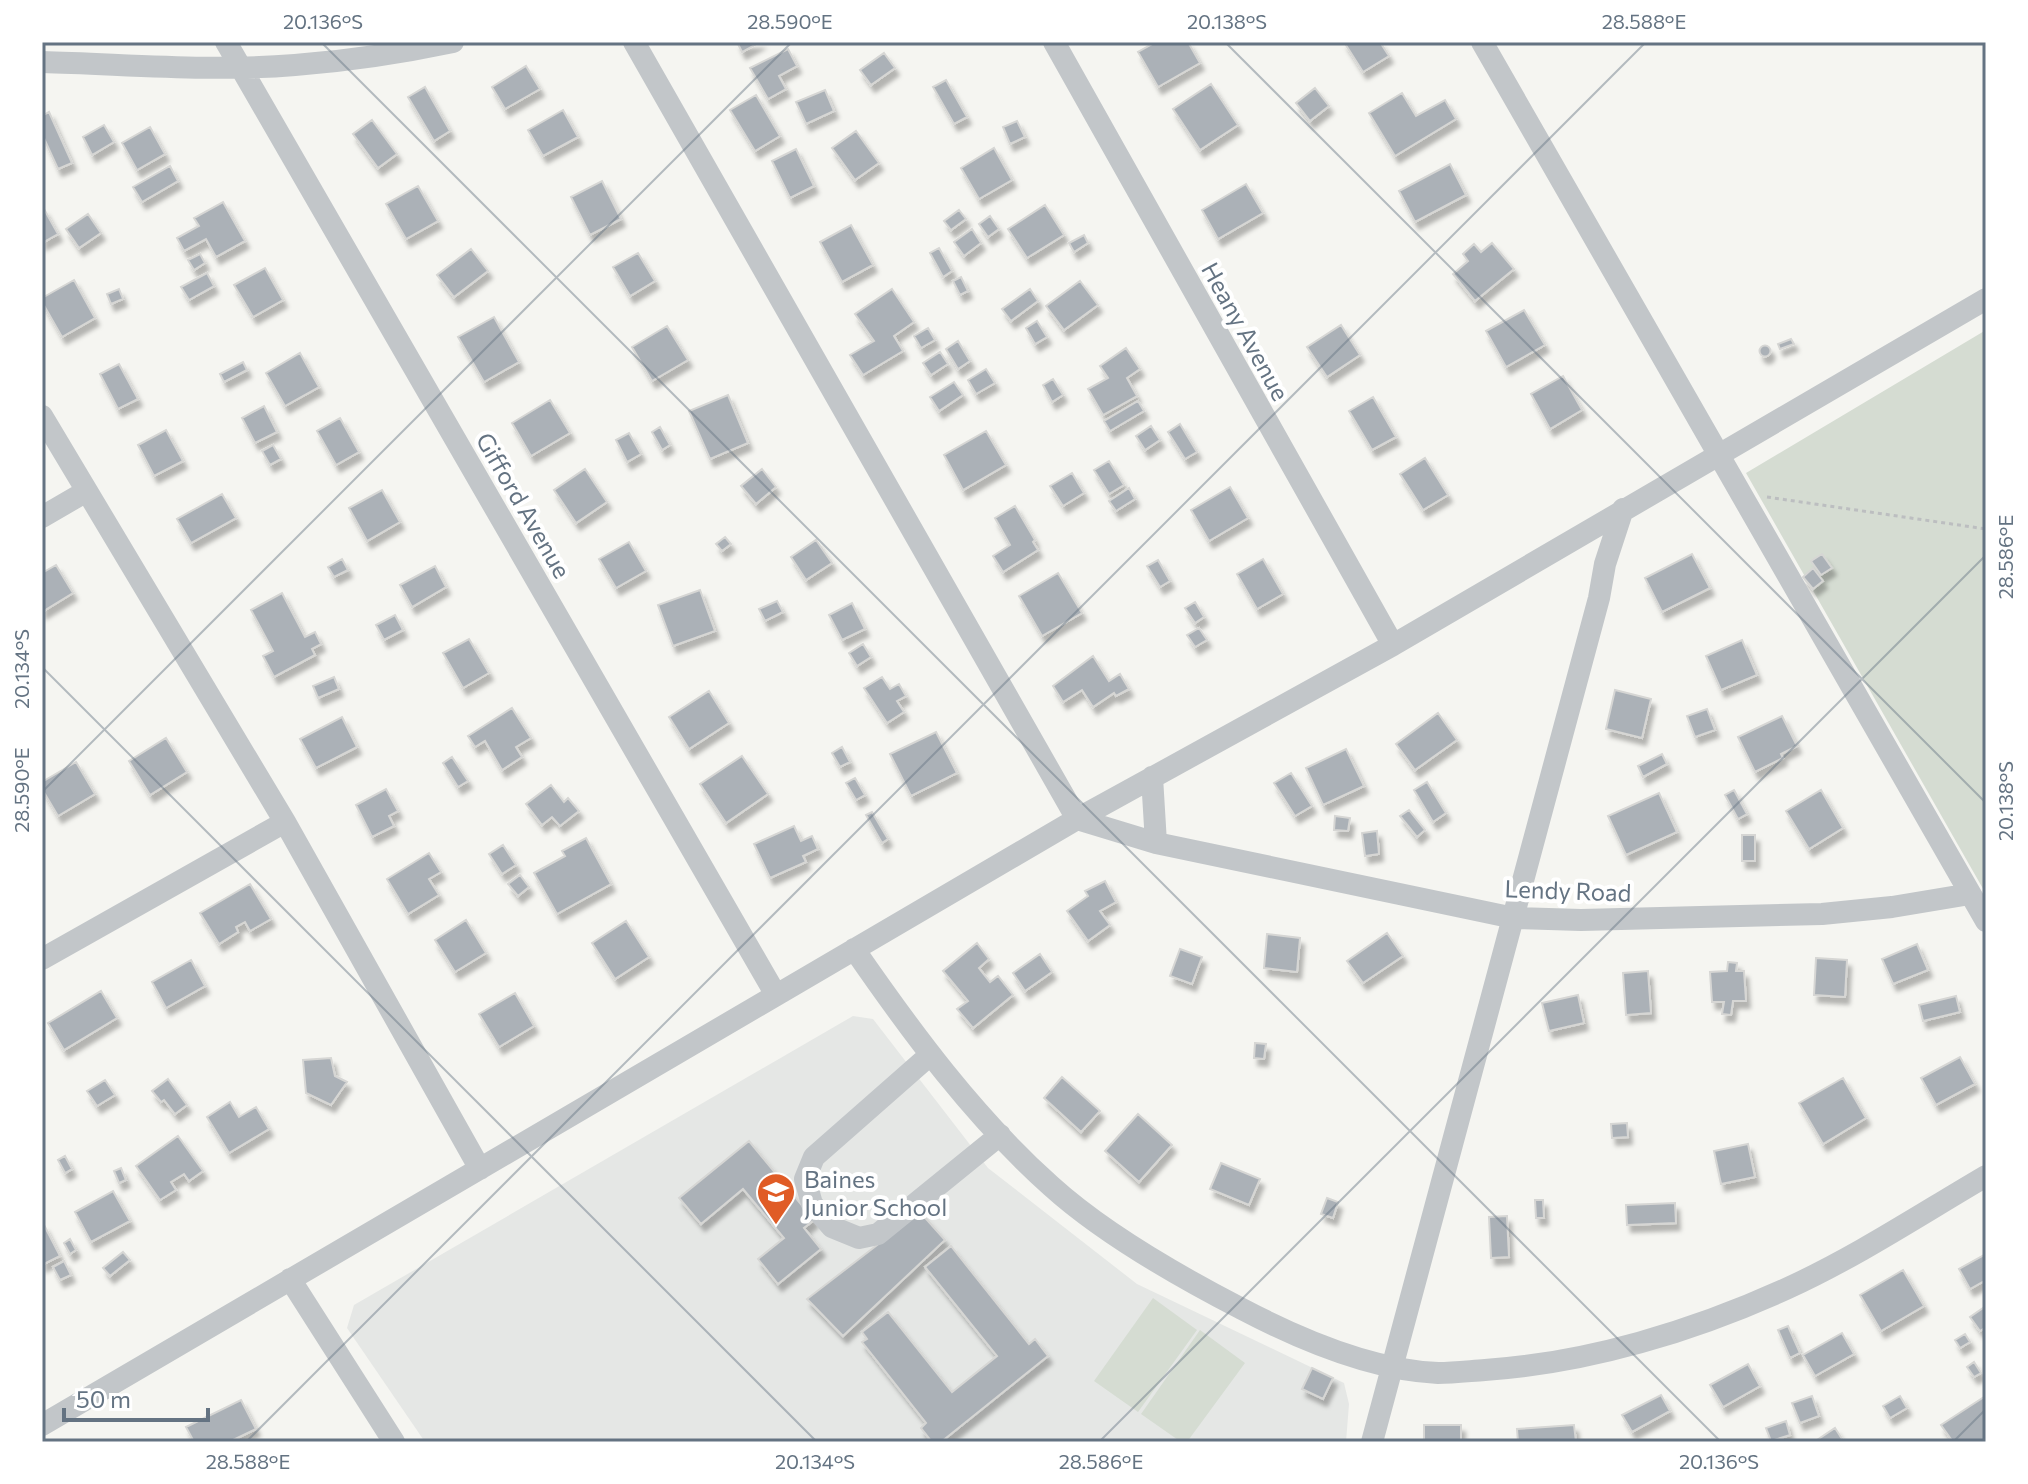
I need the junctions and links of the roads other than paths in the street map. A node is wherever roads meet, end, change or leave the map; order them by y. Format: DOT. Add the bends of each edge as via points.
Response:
graph roads {
  1 [pos="226,42"];
  2 [pos="453,42"];
  3 [pos="634,42"];
  4 [pos="1054,42"];
  5 [pos="1482,42"];
  6 [pos="42,62"];
  7 [pos="241,67"];
  8 [pos="1986,299"];
  9 [pos="42,416"];
  10 [pos="1718,453"];
  11 [pos="85,492"];
  12 [pos="1623,509"];
  13 [pos="42,517"];
  14 [pos="1393,645"];
  15 [pos="1152,777"];
  16 [pos="1077,819"];
  17 [pos="285,822"];
  18 [pos="1156,843"];
  19 [pos="1970,894"];
  20 [pos="1514,918"];
  21 [pos="1986,921"];
  22 [pos="854,949"];
  23 [pos="42,959"];
  24 [pos="776,995"];
  25 [pos="930,1055"];
  26 [pos="1000,1135"];
  27 [pos="480,1169"];
  28 [pos="1986,1176"];
  29 [pos="290,1279"];
  30 [pos="1394,1368"];
  31 [pos="42,1425"];
  32 [pos="394,1442"];
  33 [pos="1372,1442"];
  1 -- 7 [label="street, Gifford Avenue"];
  2 -- 7 [label="street" via="307,64"];
  3 -- 16 [label="street"];
  4 -- 14 [label="street, Heany Avenue"];
  5 -- 10 [label="street"];
  6 -- 7 [label="street"];
  7 -- 24 [label="street, Gifford Avenue"];
  8 -- 10 [label="street"];
  9 -- 11 [label="street"];
  10 -- 12 [label="street"];
  10 -- 19 [label="street"];
  11 -- 13 [label="street"];
  11 -- 17 [label="street"];
  12 -- 14 [label="street"];
  12 -- 20 [label="street"];
  14 -- 15 [label="street"];
  15 -- 16 [label="street"];
  15 -- 18 [label="street"];
  16 -- 18 [label="street, Lendy Road"];
  16 -- 22 [label="street"];
  17 -- 23 [label="street"];
  17 -- 27 [label="street"];
  18 -- 20 [label="street, Lendy Road"];
  19 -- 20 [label="street, Lendy Road" via="1822,914"];
  19 -- 21 [label="street"];
  20 -- 30 [label="street"];
  22 -- 24 [label="street"];
  22 -- 25 [label="street"];
  24 -- 27 [label="street"];
  25 -- 26 [label="street"];
  25 -- 26 [label="street" via="814,1157 805,1179 812,1204 832,1227 859,1238 878,1234"];
  26 -- 30 [label="street" via="1052,1187 1200,1287 1279,1329"];
  27 -- 29 [label="street"];
  28 -- 30 [label="street" via="1787,1289 1676,1331 1586,1357 1521,1367 1439,1373"];
  29 -- 31 [label="street"];
  29 -- 32 [label="street"];
  30 -- 33 [label="street"];
}
